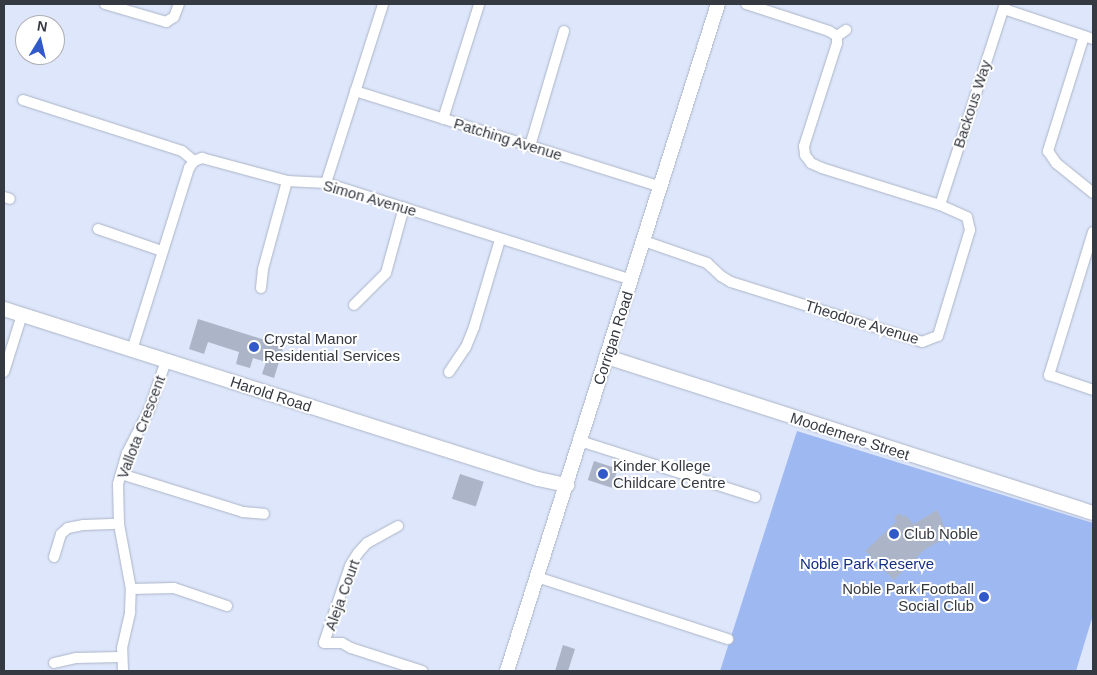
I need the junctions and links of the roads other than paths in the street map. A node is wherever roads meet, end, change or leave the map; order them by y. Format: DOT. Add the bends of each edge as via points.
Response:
graph roads {
  1 [pos="104,4"];
  2 [pos="179,4"];
  3 [pos="383,4"];
  4 [pos="718,4"];
  5 [pos="746,4"];
  6 [pos="479,5"];
  7 [pos="1004,6"];
  8 [pos="564,30"];
  9 [pos="846,30"];
  10 [pos="837,36"];
  11 [pos="1089,37"];
  12 [pos="355,91"];
  13 [pos="23,100"];
  14 [pos="443,119"];
  15 [pos="530,146"];
  16 [pos="194,161"];
  17 [pos="286,181"];
  18 [pos="326,182"];
  19 [pos="661,187"];
  20 [pos="1093,193"];
  21 [pos="940,204"];
  22 [pos="404,207"];
  23 [pos="98,229"];
  24 [pos="1093,232"];
  25 [pos="500,240"];
  26 [pos="644,241"];
  27 [pos="162,251"];
  28 [pos="632,280"];
  29 [pos="262,288"];
  30 [pos="354,305"];
  31 [pos="4,309"];
  32 [pos="22,315"];
  33 [pos="132,350"];
  34 [pos="607,357"];
  35 [pos="166,361"];
  36 [pos="4,372"];
  37 [pos="449,372"];
  38 [pos="1093,390"];
  39 [pos="580,441"];
  40 [pos="121,474"];
  41 [pos="566,488"];
  42 [pos="755,497"];
  43 [pos="1093,513"];
  44 [pos="264,514"];
  45 [pos="119,524"];
  46 [pos="398,526"];
  47 [pos="54,557"];
  48 [pos="537,577"];
  49 [pos="131,589"];
  50 [pos="227,606"];
  51 [pos="728,639"];
  52 [pos="121,657"];
  53 [pos="54,663"];
  54 [pos="123,671"];
  55 [pos="422,671"];
  56 [pos="507,671"];
  1 -- 2 [label="street" via="161,22 174,18"];
  3 -- 12 [label="street"];
  4 -- 19 [label="street, Corrigan Road"];
  5 -- 10 [label="street"];
  6 -- 14 [label="street"];
  7 -- 11 [label="street"];
  7 -- 21 [label="street, Backous Way"];
  8 -- 15 [label="street"];
  9 -- 10 [label="street"];
  10 -- 21 [label="street, Theodore Avenue" via="806,135 805,155 811,163 822,168"];
  11 -- 20 [label="street" via="1048,151 1056,163"];
  12 -- 14 [label="street, Patching Avenue"];
  12 -- 18 [label="street"];
  13 -- 16 [label="street, Simon Avenue" via="182,151"];
  14 -- 15 [label="street, Patching Avenue"];
  15 -- 19 [label="street, Patching Avenue"];
  16 -- 17 [label="street, Simon Avenue" via="202,158"];
  16 -- 27 [label="street"];
  17 -- 18 [label="street, Simon Avenue"];
  17 -- 29 [label="street"];
  18 -- 22 [label="street, Simon Avenue"];
  19 -- 26 [label="street, Corrigan Road"];
  21 -- 26 [label="street, Theodore Avenue" via="967,217 970,230 938,336 922,342 731,282 707,263"];
  22 -- 25 [label="street, Simon Avenue"];
  22 -- 30 [label="street" via="386,273"];
  23 -- 27 [label="street"];
  24 -- 38 [label="street" via="1049,375"];
  25 -- 28 [label="street, Simon Avenue"];
  25 -- 37 [label="street" via="474,327 466,347"];
  26 -- 28 [label="street, Corrigan Road"];
  27 -- 33 [label="street"];
  28 -- 34 [label="street, Corrigan Road"];
  31 -- 32 [label="street, Harold Road"];
  32 -- 33 [label="street, Harold Road"];
  32 -- 36 [label="street"];
  33 -- 35 [label="street, Harold Road"];
  34 -- 39 [label="street, Corrigan Road"];
  34 -- 43 [label="street, Moodemere Street"];
  35 -- 40 [label="street, Vallota Crescent"];
  35 -- 41 [label="street, Harold Road"];
  39 -- 41 [label="street, Corrigan Road"];
  39 -- 42 [label="street"];
  40 -- 44 [label="street" via="243,512"];
  40 -- 45 [label="street, Vallota Crescent" via="117,494"];
  41 -- 48 [label="street, Corrigan Road"];
  45 -- 47 [label="street" via="83,524 68,528 62,534"];
  45 -- 49 [label="street, Vallota Crescent"];
  46 -- 55 [label="street, Aleja Court" via="367,543 358,553 350,566 324,643 342,643"];
  48 -- 51 [label="street"];
  48 -- 56 [label="street, Corrigan Road"];
  49 -- 50 [label="street" via="174,588"];
  49 -- 52 [label="street, Vallota Crescent"];
  52 -- 53 [label="street" via="76,658"];
  52 -- 54 [label="street, Vallota Crescent"];
}
